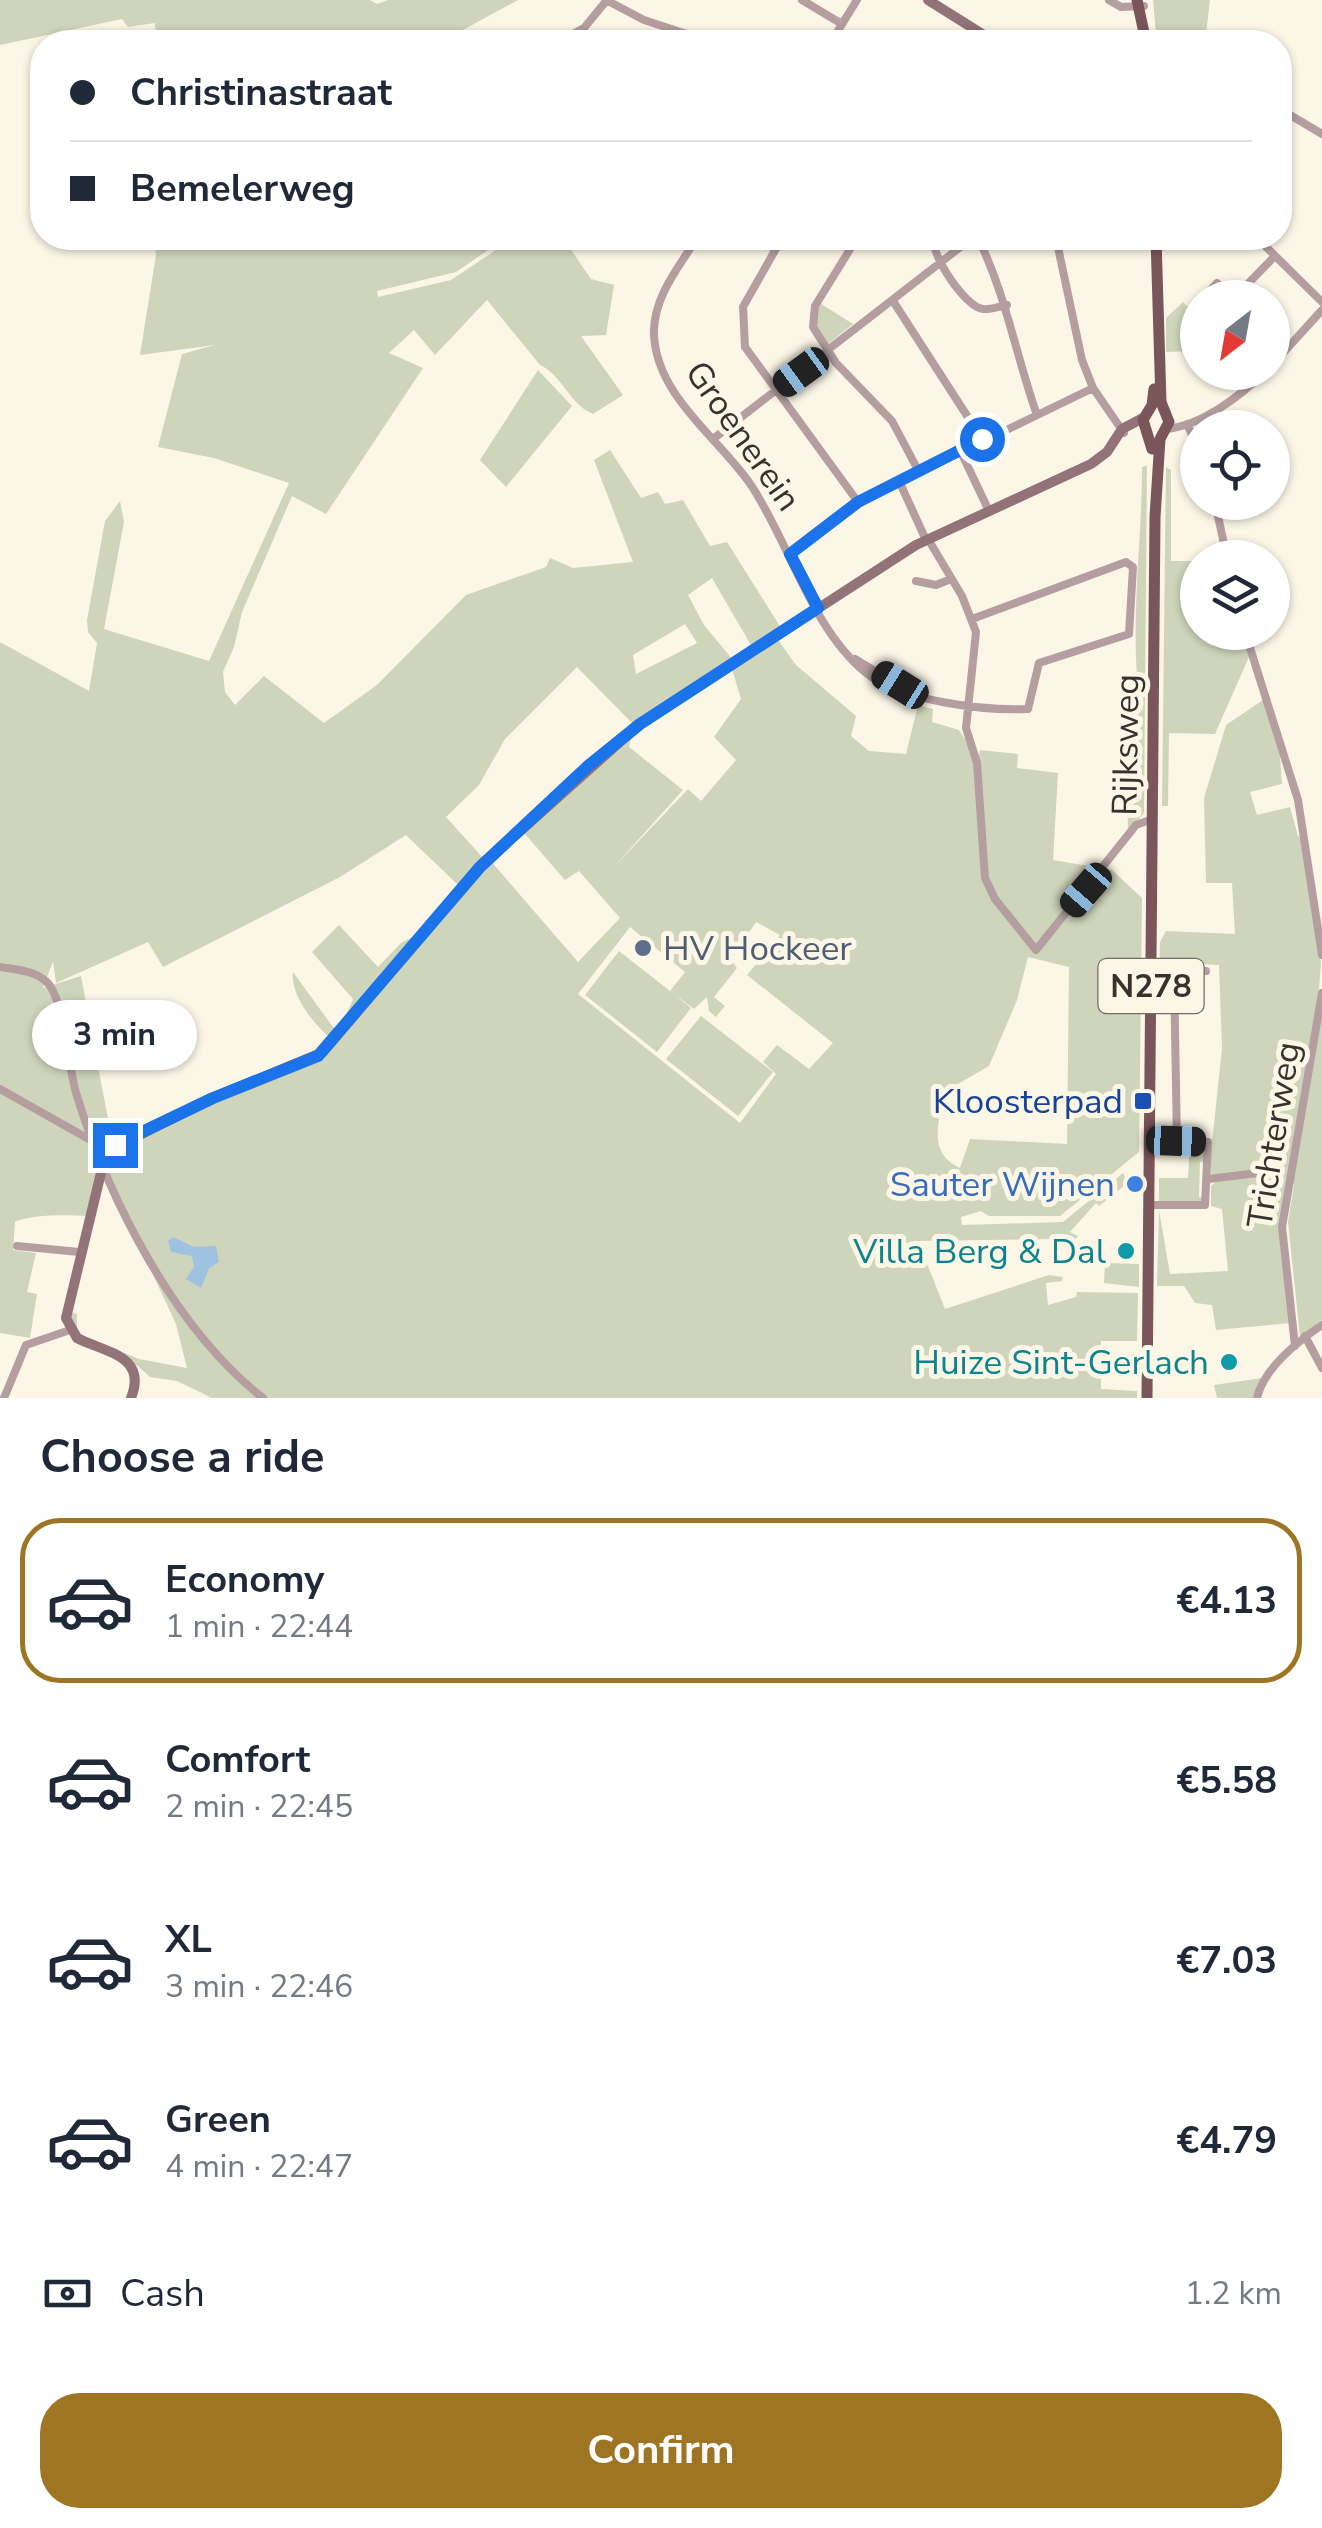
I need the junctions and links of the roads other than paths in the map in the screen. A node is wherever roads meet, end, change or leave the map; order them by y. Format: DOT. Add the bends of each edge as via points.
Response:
graph roads {
  1 [pos="607,0"];
  2 [pos="802,0"];
  3 [pos="857,0"];
  4 [pos="928,0"];
  5 [pos="1109,0"];
  6 [pos="1139,3"];
  7 [pos="842,24"];
  8 [pos="584,28"];
  9 [pos="580,30"];
  10 [pos="674,30"];
  11 [pos="838,30"];
  12 [pos="976,30"];
  13 [pos="1147,30"];
  14 [pos="1292,116"];
  15 [pos="1322,134"];
  16 [pos="689,250"];
  17 [pos="775,250"];
  18 [pos="850,250"];
  19 [pos="936,250"];
  20 [pos="958,250"];
  21 [pos="981,250"];
  22 [pos="1059,250"];
  23 [pos="1158,250"];
  24 [pos="1269,250"];
  25 [pos="1275,256"];
  26 [pos="939,264"];
  27 [pos="1251,280"];
  28 [pos="893,300"];
  29 [pos="1007,305"];
  30 [pos="1322,306"];
  31 [pos="1290,344"];
  32 [pos="828,352"];
  33 [pos="1093,388"];
  34 [pos="1246,390"];
  35 [pos="774,392"];
  36 [pos="1213,410"];
  37 [pos="1036,412"];
  38 [pos="1156,422"];
  39 [pos="1180,424"];
  40 [pos="1122,433"];
  41 [pos="982,439"];
  42 [pos="713,440"];
  43 [pos="960,450"];
  44 [pos="918,470"];
  45 [pos="899,480"];
  46 [pos="858,502"];
  47 [pos="989,512"];
  48 [pos="927,540"];
  49 [pos="790,554"];
  50 [pos="950,579"];
  51 [pos="916,581"];
  52 [pos="818,608"];
  53 [pos="972,619"];
  54 [pos="1251,650"];
  55 [pos="967,703"];
  56 [pos="1153,819"];
  57 [pos="1322,955"];
  58 [pos="0,967"];
  59 [pos="1206,970"];
  60 [pos="1152,974"];
  61 [pos="1174,974"];
  62 [pos="1322,993"];
  63 [pos="1150,1080"];
  64 [pos="1174,1080"];
  65 [pos="0,1089"];
  66 [pos="94,1142"];
  67 [pos="101,1160"];
  68 [pos="1258,1174"];
  69 [pos="1208,1179"];
  70 [pos="1149,1205"];
  71 [pos="17,1246"];
  72 [pos="79,1252"];
  73 [pos="1322,1325"];
  74 [pos="70,1330"];
  75 [pos="1305,1336"];
  76 [pos="1295,1346"];
  77 [pos="1322,1368"];
  78 [pos="4,1398"];
  79 [pos="132,1398"];
  80 [pos="263,1398"];
  81 [pos="1148,1398"];
  82 [pos="1258,1398"];
  1 -- 8 [label="street"];
  1 -- 10 [label="street"];
  2 -- 7 [label="street"];
  3 -- 7 [label="street"];
  4 -- 12 [label="street"];
  5 -- 6 [label="street" via="1121,7"];
  6 -- 13 [label="main road"];
  7 -- 11 [label="street"];
  8 -- 9 [label="street"];
  14 -- 15 [label="street"];
  16 -- 42 [label="street, Groenerein" via="665,288 654,336 664,374"];
  17 -- 35 [label="street" via="749,291 741,319 745,348"];
  18 -- 32 [label="street" via="815,306 813,327"];
  19 -- 26 [label="street"];
  20 -- 26 [label="street"];
  21 -- 29 [label="street"];
  22 -- 33 [label="street"];
  23 -- 38 [label="main road, Rijksweg / N278"];
  24 -- 25 [label="street"];
  25 -- 27 [label="street"];
  25 -- 30 [label="street"];
  26 -- 28 [label="street"];
  26 -- 29 [label="street" via="978,308"];
  28 -- 32 [label="street"];
  28 -- 41 [label="street"];
  29 -- 37 [label="street"];
  30 -- 31 [label="street"];
  32 -- 35 [label="street"];
  32 -- 44 [label="street" via="892,421"];
  33 -- 37 [label="street"];
  33 -- 40 [label="street"];
  34 -- 36 [label="street"];
  35 -- 42 [label="street"];
  35 -- 46 [label="street"];
  37 -- 41 [label="street"];
  38 -- 39 [label="street"];
  38 -- 40 [label="street"];
  38 -- 56 [label="main road, Rijksweg / N278"];
  40 -- 47 [label="street" via="1087,467"];
  41 -- 43 [label="street"];
  42 -- 49 [label="street, Groenerein" via="751,484"];
  43 -- 44 [label="street"];
  43 -- 47 [label="street"];
  44 -- 45 [label="street"];
  45 -- 46 [label="street"];
  45 -- 48 [label="street"];
  46 -- 49 [label="street"];
  47 -- 48 [label="street"];
  48 -- 50 [label="street"];
  48 -- 52 [label="street"];
  49 -- 52 [label="street, Groenerein"];
  50 -- 51 [label="street" via="936,585"];
  50 -- 53 [label="street"];
  52 -- 55 [label="street, Groenerein" via="854,659 914,696"];
  52 -- 67 [label="street" via="640,724 576,777 480,867 318,1056 120,1141"];
  53 -- 55 [label="street" via="976,638"];
  53 -- 55 [label="street" via="1126,562 1133,567 1130,634 1041,662 1025,710"];
  54 -- 57 [label="street" via="1298,800"];
  55 -- 56 [label="street" via="985,878 1036,950 1136,825"];
  56 -- 60 [label="main road, Rijksweg / N278"];
  58 -- 66 [label="street" via="32,973 50,985"];
  59 -- 61 [label="street"];
  60 -- 61 [label="street"];
  60 -- 63 [label="main road, Rijksweg / N278"];
  61 -- 64 [label="street"];
  62 -- 76 [label="street, Trichterweg" via="1282,1227"];
  63 -- 64 [label="street"];
  63 -- 70 [label="main road, Rijksweg / N278"];
  64 -- 69 [label="street" via="1176,1141 1208,1142"];
  65 -- 66 [label="street"];
  66 -- 67 [label="street"];
  67 -- 72 [label="street" via="94,1214"];
  67 -- 80 [label="street" via="176,1304 217,1357"];
  68 -- 69 [label="street"];
  69 -- 70 [label="street" via="1204,1206"];
  70 -- 81 [label="main road, Rijksweg / N278"];
  71 -- 72 [label="street"];
  72 -- 74 [label="street" via="66,1315"];
  73 -- 75 [label="street"];
  74 -- 78 [label="street" via="26,1345"];
  74 -- 79 [label="street" via="128,1361 135,1376"];
  75 -- 76 [label="street"];
  75 -- 77 [label="street"];
  76 -- 82 [label="street" via="1260,1384"];
}
